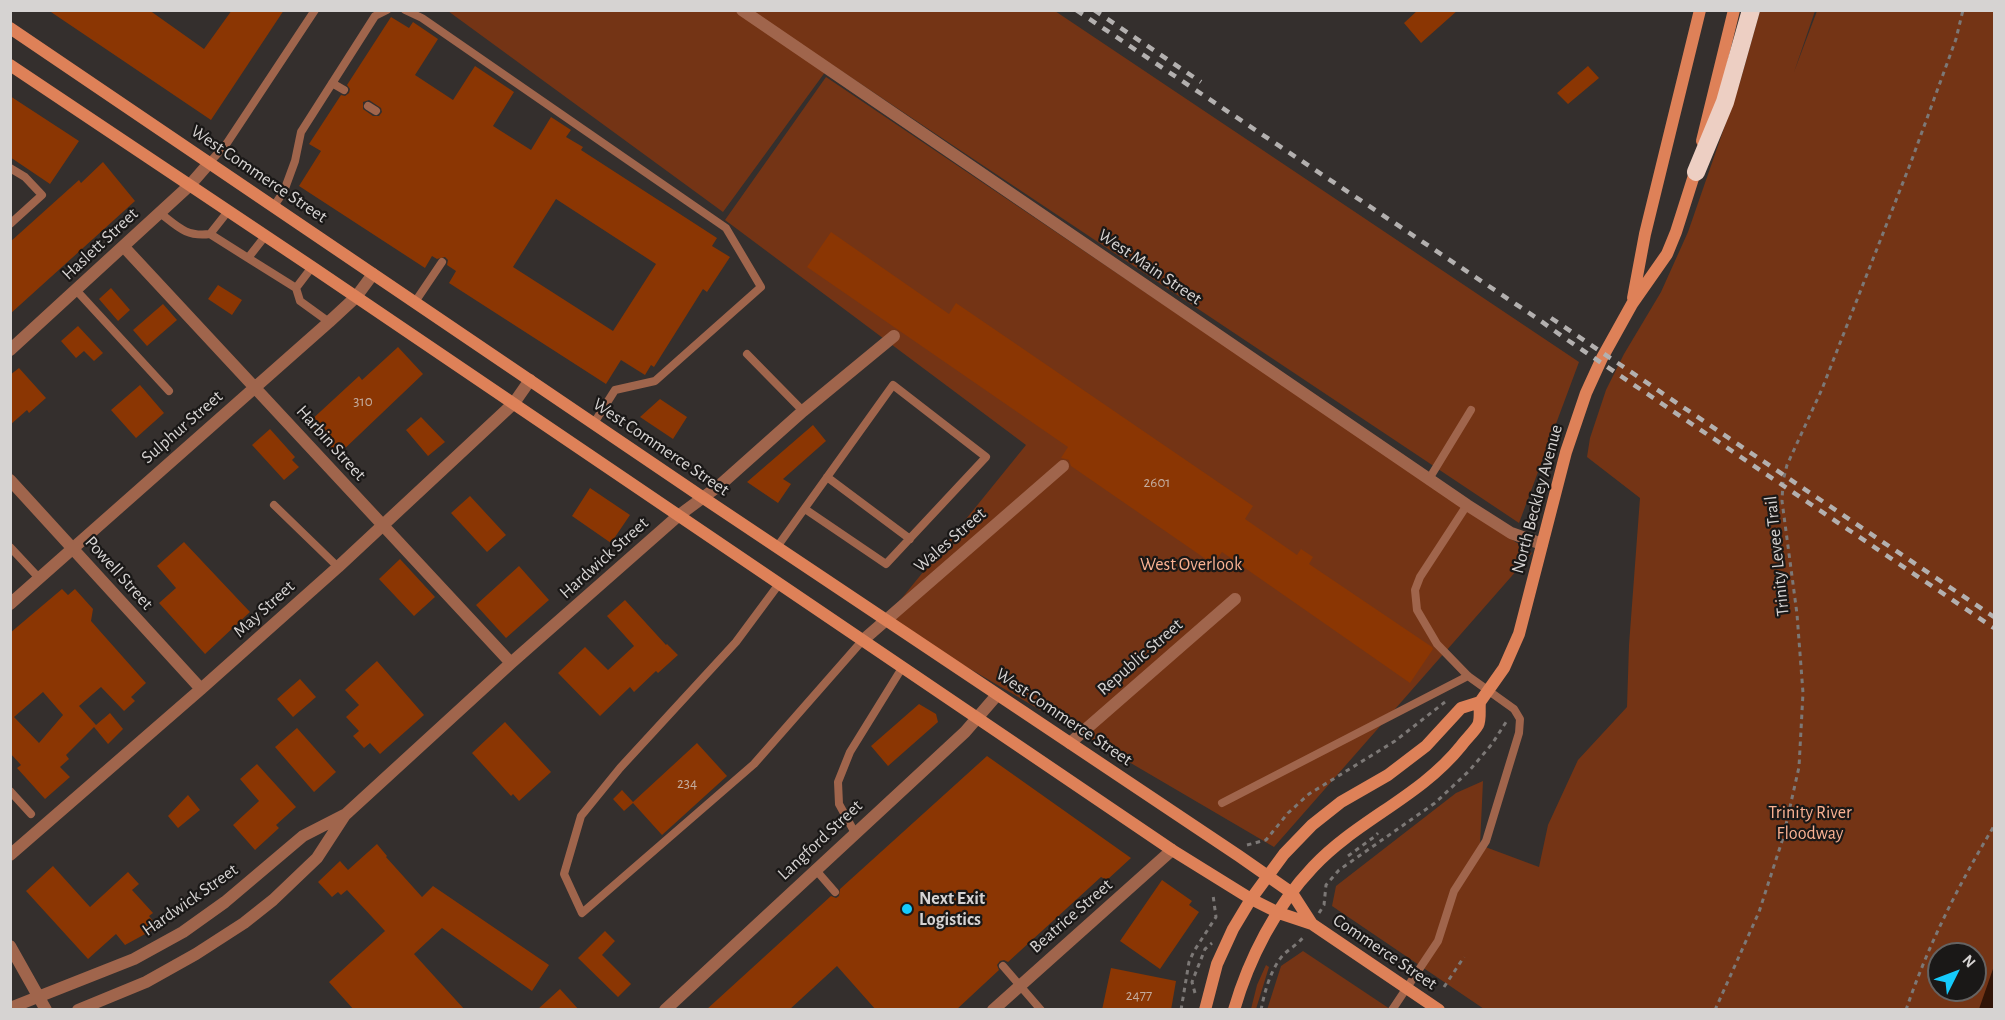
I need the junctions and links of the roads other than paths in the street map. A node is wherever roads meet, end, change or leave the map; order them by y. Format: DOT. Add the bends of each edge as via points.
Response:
graph roads {
  1 [pos="315,10"];
  2 [pos="387,10"];
  3 [pos="405,10"];
  4 [pos="742,10"];
  5 [pos="1700,10"];
  6 [pos="1734,10"];
  7 [pos="1751,10"];
  8 [pos="10,28"];
  9 [pos="10,64"];
  10 [pos="332,83"];
  11 [pos="344,90"];
  12 [pos="368,106"];
  13 [pos="376,111"];
  14 [pos="210,162"];
  15 [pos="10,168"];
  16 [pos="1696,172"];
  17 [pos="190,185"];
  18 [pos="274,206"];
  19 [pos="229,210"];
  20 [pos="160,213"];
  21 [pos="10,224"];
  22 [pos="210,234"];
  23 [pos="266,235"];
  24 [pos="124,247"];
  25 [pos="248,258"];
  26 [pos="442,262"];
  27 [pos="312,267"];
  28 [pos="373,274"];
  29 [pos="296,288"];
  30 [pos="76,290"];
  31 [pos="356,297"];
  32 [pos="416,302"];
  33 [pos="1632,304"];
  34 [pos="329,322"];
  35 [pos="894,336"];
  36 [pos="10,350"];
  37 [pos="747,354"];
  38 [pos="530,380"];
  39 [pos="255,387"];
  40 [pos="169,391"];
  41 [pos="514,403"];
  42 [pos="1471,410"];
  43 [pos="803,411"];
  44 [pos="594,423"];
  45 [pos="1063,466"];
  46 [pos="826,477"];
  47 [pos="1430,479"];
  48 [pos="10,480"];
  49 [pos="702,497"];
  50 [pos="274,505"];
  51 [pos="1467,505"];
  52 [pos="805,509"];
  53 [pos="678,516"];
  54 [pos="382,526"];
  55 [pos="910,539"];
  56 [pos="1542,544"];
  57 [pos="10,547"];
  58 [pos="777,547"];
  59 [pos="73,548"];
  60 [pos="338,567"];
  61 [pos="39,578"];
  62 [pos="779,584"];
  63 [pos="1235,598"];
  64 [pos="10,604"];
  65 [pos="885,619"];
  66 [pos="862,641"];
  67 [pos="512,663"];
  68 [pos="902,668"];
  69 [pos="1468,676"];
  70 [pos="201,689"];
  71 [pos="1489,691"];
  72 [pos="997,694"];
  73 [pos="1480,702"];
  74 [pos="978,719"];
  75 [pos="1070,743"];
  76 [pos="10,791"];
  77 [pos="1222,803"];
  78 [pos="31,814"];
  79 [pos="345,815"];
  80 [pos="855,833"];
  81 [pos="1172,850"];
  82 [pos="10,855"];
  83 [pos="815,870"];
  84 [pos="1268,876"];
  85 [pos="836,892"];
  86 [pos="1292,893"];
  87 [pos="1251,899"];
  88 [pos="1279,913"];
  89 [pos="1312,924"];
  90 [pos="10,946"];
  91 [pos="1003,966"];
  92 [pos="1020,985"];
  93 [pos="38,998"];
  94 [pos="1435,1007"];
  95 [pos="11,1008"];
  96 [pos="46,1010"];
  97 [pos="78,1010"];
  98 [pos="665,1010"];
  99 [pos="993,1010"];
  100 [pos="1041,1010"];
  101 [pos="1205,1010"];
  102 [pos="1234,1010"];
  103 [pos="1392,1010"];
  1 -- 14 [label="lane" via="227,143"];
  2 -- 10 [label="lane" via="375,16"];
  3 -- 44 [label="lane" via="726,228 761,286 655,381 615,390"];
  4 -- 47 [label="street, West Main Street"];
  5 -- 33 [label="main road, North Beckley Avenue" via="1645,234"];
  6 -- 16 [label="main road, North Beckley Avenue"];
  7 -- 16 [label="highway" via="1725,102"];
  8 -- 14 [label="main road, West Commerce Street"];
  9 -- 17 [label="main road"];
  10 -- 11 [label="lane"];
  10 -- 18 [label="lane" via="301,132 284,191"];
  12 -- 13 [label="lane"];
  14 -- 17 [label="street, Haslett Street"];
  14 -- 18 [label="main road, West Commerce Street"];
  15 -- 21 [label="lane" via="42,195"];
  16 -- 33 [label="main road, North Beckley Avenue" via="1667,254"];
  17 -- 19 [label="main road"];
  17 -- 20 [label="street, Haslett Street"];
  18 -- 28 [label="main road, West Commerce Street"];
  19 -- 22 [label="lane"];
  19 -- 23 [label="main road"];
  20 -- 22 [label="lane" via="181,230"];
  20 -- 24 [label="street, Haslett Street"];
  22 -- 25 [label="lane"];
  23 -- 25 [label="lane"];
  23 -- 27 [label="main road"];
  24 -- 30 [label="street, Haslett Street"];
  24 -- 39 [label="street, Harbin Street"];
  25 -- 29 [label="lane"];
  26 -- 32 [label="lane"];
  27 -- 29 [label="lane"];
  27 -- 31 [label="main road"];
  28 -- 31 [label="street, Sulphur Street"];
  28 -- 32 [label="main road, West Commerce Street"];
  29 -- 34 [label="lane" via="300,301"];
  30 -- 36 [label="street, Haslett Street"];
  30 -- 40 [label="lane"];
  31 -- 34 [label="street, Sulphur Street"];
  31 -- 41 [label="main road"];
  32 -- 38 [label="main road, West Commerce Street"];
  33 -- 56 [label="main road, North Beckley Avenue" via="1586,393"];
  34 -- 39 [label="street, Sulphur Street"];
  35 -- 43 [label="street, Hardwick Street"];
  37 -- 43 [label="lane"];
  38 -- 41 [label="street, May Street"];
  38 -- 44 [label="main road, West Commerce Street"];
  39 -- 54 [label="street, Harbin Street"];
  39 -- 59 [label="street, Sulphur Street"];
  41 -- 53 [label="main road"];
  41 -- 54 [label="street, May Street"];
  42 -- 47 [label="lane"];
  43 -- 49 [label="street, Hardwick Street"];
  44 -- 49 [label="main road, West Commerce Street"];
  45 -- 65 [label="street, Wales Street"];
  46 -- 52 [label="lane"];
  46 -- 55 [label="lane"];
  46 -- 55 [label="lane" via="893,386 986,457"];
  47 -- 51 [label="street, West Main Street"];
  48 -- 59 [label="street, Powell Street"];
  49 -- 53 [label="street, Hardwick Street"];
  49 -- 58 [label="main road, West Commerce Street"];
  50 -- 60 [label="lane"];
  51 -- 56 [label="street, West Main Street" via="1511,533"];
  51 -- 69 [label="lane" via="1429,560 1415,590 1417,610 1437,644"];
  52 -- 55 [label="lane" via="886,564"];
  52 -- 58 [label="lane"];
  53 -- 62 [label="main road"];
  53 -- 67 [label="street, Hardwick Street"];
  54 -- 60 [label="street, May Street"];
  54 -- 67 [label="street, Harbin Street"];
  56 -- 71 [label="main road, North Beckley Avenue" via="1519,634"];
  57 -- 61 [label="lane"];
  58 -- 65 [label="main road, West Commerce Street"];
  59 -- 61 [label="street, Sulphur Street"];
  59 -- 70 [label="street, Powell Street"];
  60 -- 70 [label="street, May Street"];
  61 -- 64 [label="street, Sulphur Street"];
  62 -- 66 [label="main road"];
  62 -- 66 [label="lane" via="736,642 581,816 564,874 582,914 754,764"];
  63 -- 75 [label="street, Republic Street"];
  65 -- 66 [label="street, Wales Street"];
  65 -- 72 [label="main road, West Commerce Street"];
  66 -- 68 [label="main road"];
  67 -- 79 [label="street, Hardwick Street"];
  68 -- 74 [label="main road"];
  68 -- 80 [label="lane" via="850,752 838,782 839,804"];
  69 -- 71 [label="lane"];
  69 -- 77 [label="lane"];
  70 -- 82 [label="street, May Street"];
  71 -- 73 [label="main road, North Beckley Avenue"];
  71 -- 103 [label="lane" via="1514,709 1520,719 1519,733 1486,841 1454,891 1438,941"];
  72 -- 74 [label="street, Langford Street"];
  72 -- 75 [label="main road, West Commerce Street"];
  73 -- 84 [label="main road, North Beckley Avenue" via="1461,708 1426,746 1312,825"];
  73 -- 86 [label="main road, North Beckley Avenue" via="1479,723 1452,757 1421,785 1335,846 1308,871"];
  74 -- 80 [label="street, Langford Street"];
  74 -- 81 [label="main road"];
  75 -- 84 [label="main road, West Commerce Street"];
  76 -- 78 [label="lane"];
  79 -- 93 [label="street, Hardwick Street" via="303,836 183,932 134,959"];
  79 -- 97 [label="street, Hardwick Street" via="317,858 244,923 146,982"];
  80 -- 83 [label="street, Langford Street"];
  81 -- 87 [label="main road"];
  81 -- 92 [label="street, Beatrice Street"];
  83 -- 85 [label="lane"];
  83 -- 98 [label="street, Langford Street"];
  84 -- 86 [label="main road, West Commerce Street"];
  84 -- 87 [label="main road, North Beckley Avenue"];
  86 -- 88 [label="main road, North Beckley Avenue"];
  86 -- 89 [label="main road, Commerce Street"];
  87 -- 88 [label="main road"];
  87 -- 101 [label="main road, North Beckley Avenue" via="1217,964"];
  88 -- 89 [label="main road, Commerce Street"];
  88 -- 102 [label="main road, North Beckley Avenue" via="1258,944"];
  89 -- 94 [label="main road, Commerce Street"];
  90 -- 93 [label="street"];
  91 -- 92 [label="lane"];
  92 -- 99 [label="street, Beatrice Street"];
  92 -- 100 [label="lane"];
  93 -- 95 [label="street, Hardwick Street"];
  93 -- 96 [label="street"];
}
